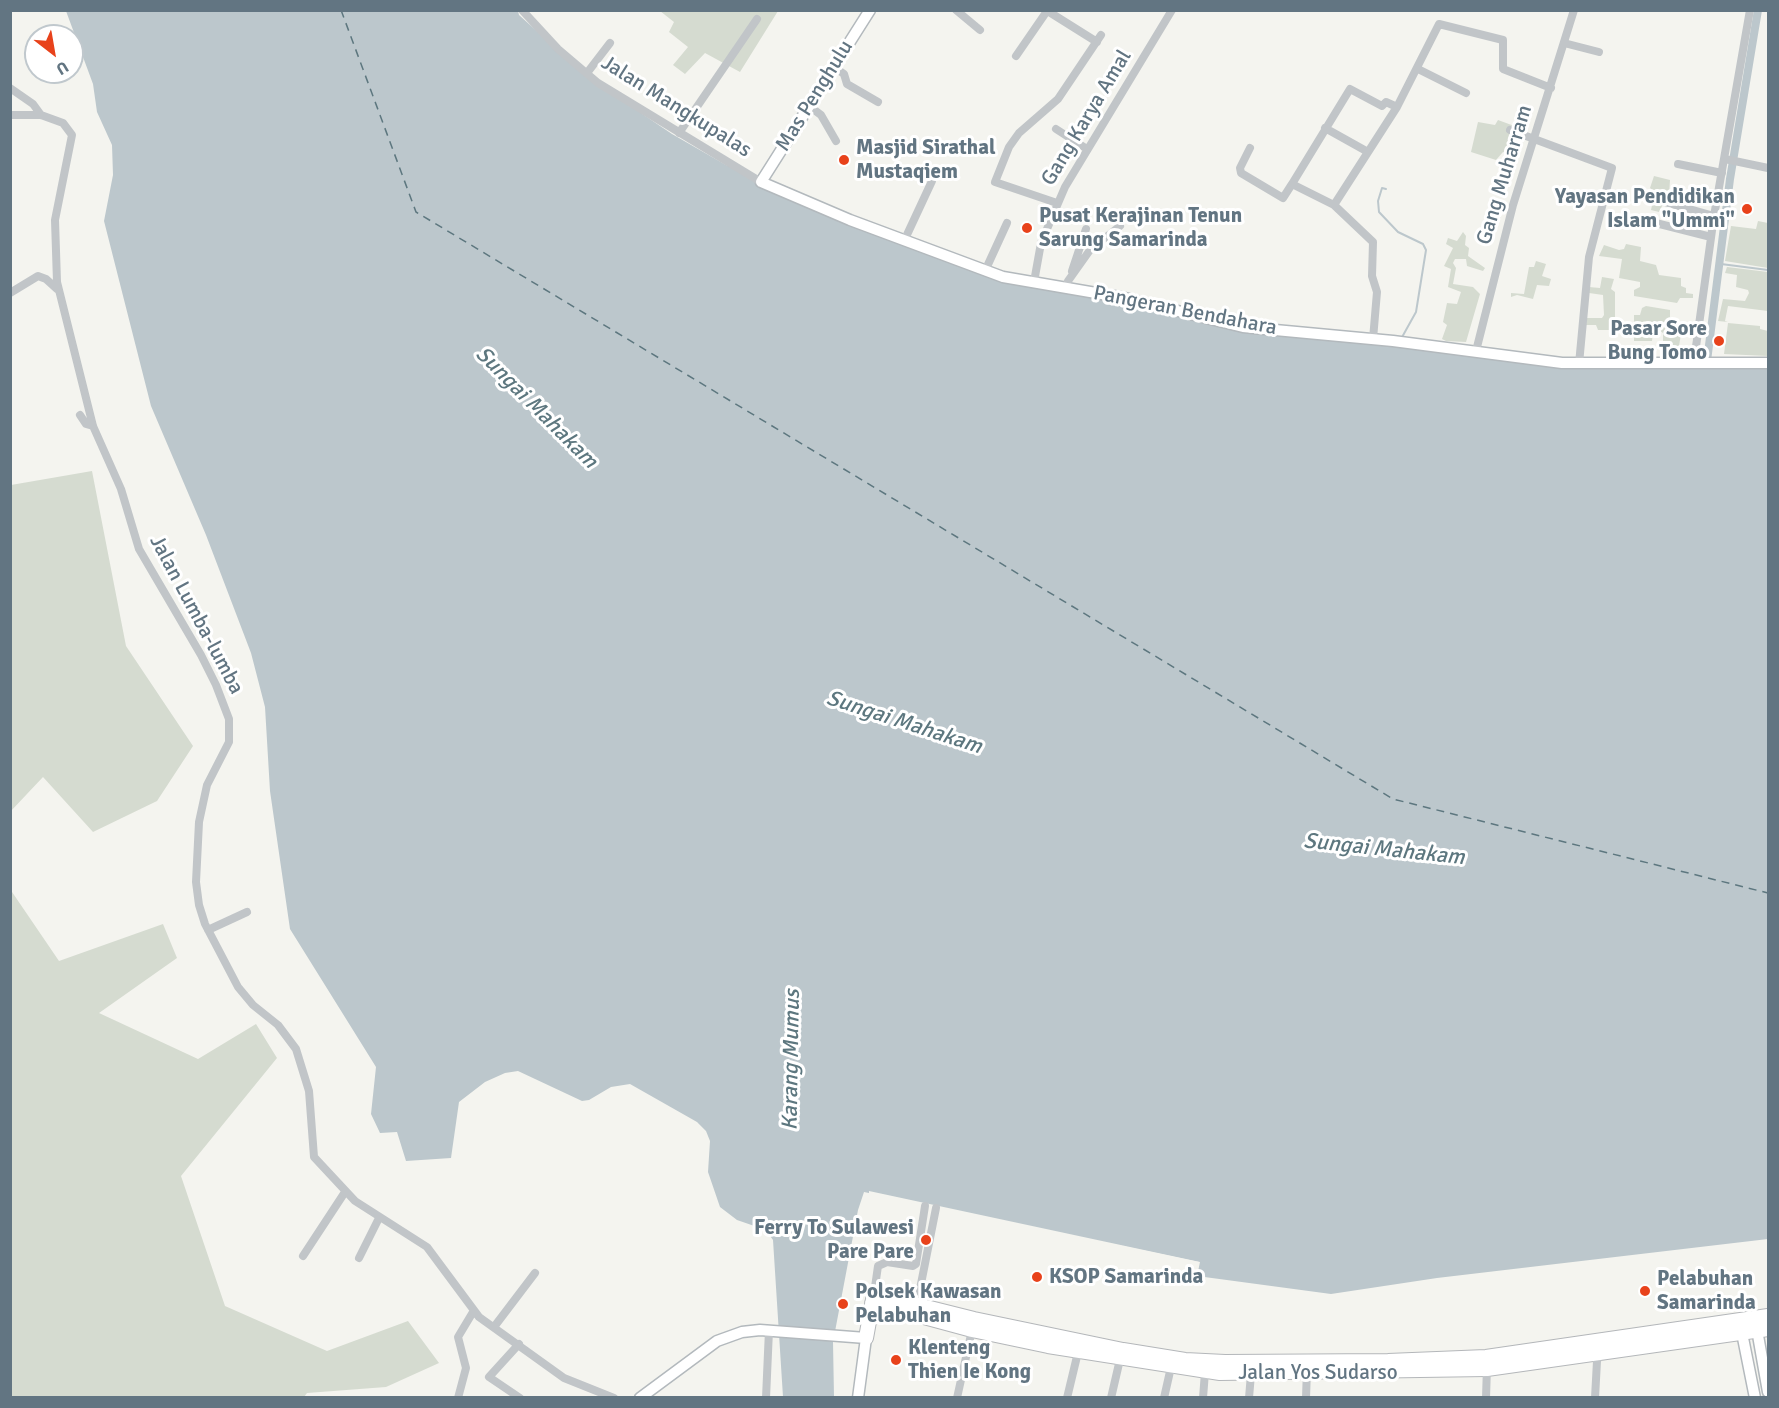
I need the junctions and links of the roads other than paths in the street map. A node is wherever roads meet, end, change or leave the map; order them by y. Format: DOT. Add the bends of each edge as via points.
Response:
graph roads {
  1 [pos="522,10"];
  2 [pos="870,10"];
  3 [pos="956,10"];
  4 [pos="1172,10"];
  5 [pos="1574,10"];
  6 [pos="1750,10"];
  7 [pos="1047,11"];
  8 [pos="757,18"];
  9 [pos="980,30"];
  10 [pos="610,43"];
  11 [pos="1564,43"];
  12 [pos="1599,52"];
  13 [pos="1016,56"];
  14 [pos="1418,69"];
  15 [pos="838,70"];
  16 [pos="587,73"];
  17 [pos="10,88"];
  18 [pos="1551,88"];
  19 [pos="1466,93"];
  20 [pos="878,102"];
  21 [pos="1397,108"];
  22 [pos="812,109"];
  23 [pos="10,115"];
  24 [pos="41,115"];
  25 [pos="1325,128"];
  26 [pos="1056,129"];
  27 [pos="1510,130"];
  28 [pos="680,133"];
  29 [pos="1533,140"];
  30 [pos="836,141"];
  31 [pos="1250,148"];
  32 [pos="1088,149"];
  33 [pos="1368,152"];
  34 [pos="1729,160"];
  35 [pos="1678,164"];
  36 [pos="1768,168"];
  37 [pos="1722,173"];
  38 [pos="932,181"];
  39 [pos="761,182"];
  40 [pos="1292,184"];
  41 [pos="1660,201"];
  42 [pos="1057,203"];
  43 [pos="1334,205"];
  44 [pos="1714,216"];
  45 [pos="1636,218"];
  46 [pos="1007,223"];
  47 [pos="1120,226"];
  48 [pos="1086,229"];
  49 [pos="1711,237"];
  50 [pos="904,239"];
  51 [pos="985,271"];
  52 [pos="1034,282"];
  53 [pos="1067,285"];
  54 [pos="58,291"];
  55 [pos="10,292"];
  56 [pos="1373,339"];
  57 [pos="1476,351"];
  58 [pos="1696,361"];
  59 [pos="1768,363"];
  60 [pos="1580,364"];
  61 [pos="80,415"];
  62 [pos="93,426"];
  63 [pos="247,912"];
  64 [pos="208,930"];
  65 [pos="345,1192"];
  66 [pos="925,1206"];
  67 [pos="936,1208"];
  68 [pos="379,1218"];
  69 [pos="303,1256"];
  70 [pos="359,1258"];
  71 [pos="536,1273"];
  72 [pos="873,1298"];
  73 [pos="917,1304"];
  74 [pos="473,1312"];
  75 [pos="1762,1324"];
  76 [pos="494,1327"];
  77 [pos="1741,1328"];
  78 [pos="773,1330"];
  79 [pos="972,1330"];
  80 [pos="866,1338"];
  81 [pos="519,1344"];
  82 [pos="1080,1346"];
  83 [pos="1597,1351"];
  84 [pos="1122,1354"];
  85 [pos="1486,1363"];
  86 [pos="1171,1367"];
  87 [pos="1307,1368"];
  88 [pos="1205,1372"];
  89 [pos="1251,1374"];
  90 [pos="1768,1392"];
  91 [pos="458,1398"];
  92 [pos="520,1398"];
  93 [pos="614,1398"];
  94 [pos="640,1398"];
  95 [pos="766,1398"];
  96 [pos="858,1398"];
  97 [pos="957,1398"];
  98 [pos="1067,1398"];
  99 [pos="1111,1398"];
  100 [pos="1164,1398"];
  101 [pos="1203,1398"];
  102 [pos="1249,1398"];
  103 [pos="1306,1398"];
  104 [pos="1486,1398"];
  105 [pos="1595,1398"];
  106 [pos="1755,1398"];
  1 -- 16 [label="street, Jalan Mangkupalas"];
  2 -- 15 [label="street, Mas Penghulu"];
  3 -- 9 [label="street"];
  4 -- 32 [label="street, Gang Karya Amal"];
  5 -- 11 [label="street, Gang Muharram"];
  6 -- 34 [label="street"];
  7 -- 13 [label="street"];
  7 -- 42 [label="street" via="1099,38 1058,99 1009,147 995,182"];
  8 -- 28 [label="street"];
  10 -- 16 [label="street"];
  11 -- 12 [label="street"];
  11 -- 18 [label="street, Gang Muharram"];
  14 -- 18 [label="street" via="1439,24 1503,40 1503,69"];
  14 -- 19 [label="street"];
  14 -- 21 [label="street"];
  15 -- 20 [label="street" via="847,84"];
  15 -- 22 [label="street, Mas Penghulu"];
  16 -- 28 [label="street, Jalan Mangkupalas"];
  17 -- 24 [label="street" via="33,104"];
  18 -- 29 [label="street, Gang Muharram"];
  21 -- 25 [label="street" via="1386,102 1382,106 1351,88"];
  21 -- 33 [label="street"];
  22 -- 30 [label="street" via="825,120"];
  22 -- 39 [label="street, Mas Penghulu"];
  23 -- 24 [label="street, Jalan Lumba-lumba"];
  24 -- 54 [label="street, Jalan Lumba-lumba" via="63,123 72,135 55,220"];
  25 -- 33 [label="street"];
  25 -- 40 [label="street"];
  26 -- 32 [label="street"];
  27 -- 29 [label="street"];
  28 -- 39 [label="street, Jalan Mangkupalas"];
  29 -- 57 [label="street, Gang Muharram"];
  29 -- 60 [label="street" via="1612,170 1591,248"];
  31 -- 40 [label="street" via="1241,173 1283,198"];
  32 -- 42 [label="street, Gang Karya Amal"];
  33 -- 43 [label="street"];
  34 -- 36 [label="street"];
  34 -- 37 [label="street"];
  35 -- 37 [label="street"];
  37 -- 44 [label="street"];
  38 -- 50 [label="street"];
  39 -- 50 [label="street, Pangeran Bendahara"];
  40 -- 43 [label="street"];
  41 -- 44 [label="street"];
  42 -- 52 [label="street, Gang Karya Amal" via="1041,243"];
  43 -- 56 [label="street" via="1374,244 1372,276 1377,292"];
  44 -- 49 [label="street"];
  45 -- 49 [label="street"];
  46 -- 51 [label="street"];
  47 -- 53 [label="street" via="1090,250"];
  48 -- 53 [label="street"];
  49 -- 58 [label="street"];
  50 -- 51 [label="street, Pangeran Bendahara"];
  51 -- 52 [label="street, Pangeran Bendahara"];
  52 -- 53 [label="street, Pangeran Bendahara"];
  53 -- 56 [label="street, Pangeran Bendahara" via="1243,327"];
  54 -- 55 [label="street" via="38,276"];
  54 -- 62 [label="street, Jalan Lumba-lumba"];
  56 -- 57 [label="street, Pangeran Bendahara"];
  57 -- 60 [label="street, Pangeran Bendahara"];
  58 -- 59 [label="street, Pangeran Bendahara"];
  58 -- 60 [label="street, Pangeran Bendahara"];
  61 -- 62 [label="street"];
  62 -- 64 [label="street, Jalan Lumba-lumba" via="121,489 139,549 201,655 229,719 229,742 207,785 199,822 196,882"];
  63 -- 64 [label="street"];
  64 -- 65 [label="street, Jalan Lumba-lumba" via="238,987 278,1025 296,1049 309,1091 313,1153"];
  65 -- 68 [label="street, Jalan Lumba-lumba"];
  65 -- 69 [label="street"];
  66 -- 72 [label="street" via="916,1265 887,1262 878,1266"];
  67 -- 73 [label="street"];
  68 -- 70 [label="street"];
  68 -- 74 [label="street, Jalan Lumba-lumba" via="427,1247"];
  71 -- 76 [label="street"];
  72 -- 73 [label="highway, Jalan Yos Sudarso"];
  72 -- 79 [label="highway, Jalan Yos Sudarso"];
  72 -- 80 [label="highway"];
  73 -- 82 [label="highway, Jalan Yos Sudarso"];
  74 -- 76 [label="street, Jalan Lumba-lumba"];
  74 -- 91 [label="street" via="458,1337 466,1368"];
  75 -- 77 [label="highway, Jalan Yos Sudarso"];
  75 -- 90 [label="street"];
  76 -- 81 [label="street, Jalan Lumba-lumba"];
  77 -- 83 [label="highway, Jalan Yos Sudarso"];
  77 -- 106 [label="street"];
  78 -- 80 [label="street"];
  78 -- 94 [label="street" via="722,1338"];
  78 -- 95 [label="street"];
  79 -- 82 [label="highway, Jalan Yos Sudarso"];
  79 -- 97 [label="street"];
  80 -- 96 [label="street"];
  81 -- 92 [label="street" via="489,1377"];
  81 -- 93 [label="street, Jalan Lumba-lumba" via="564,1378"];
  82 -- 84 [label="highway, Jalan Yos Sudarso"];
  82 -- 98 [label="street"];
  83 -- 85 [label="highway, Jalan Yos Sudarso"];
  83 -- 105 [label="street"];
  84 -- 86 [label="highway, Jalan Yos Sudarso"];
  84 -- 87 [label="highway, Jalan Yos Sudarso"];
  84 -- 99 [label="street"];
  85 -- 87 [label="highway, Jalan Yos Sudarso"];
  85 -- 104 [label="street"];
  86 -- 88 [label="highway, Jalan Yos Sudarso"];
  86 -- 100 [label="street"];
  87 -- 89 [label="highway, Jalan Yos Sudarso"];
  87 -- 103 [label="street"];
  88 -- 89 [label="highway, Jalan Yos Sudarso"];
  88 -- 101 [label="street"];
  89 -- 102 [label="street"];
}
